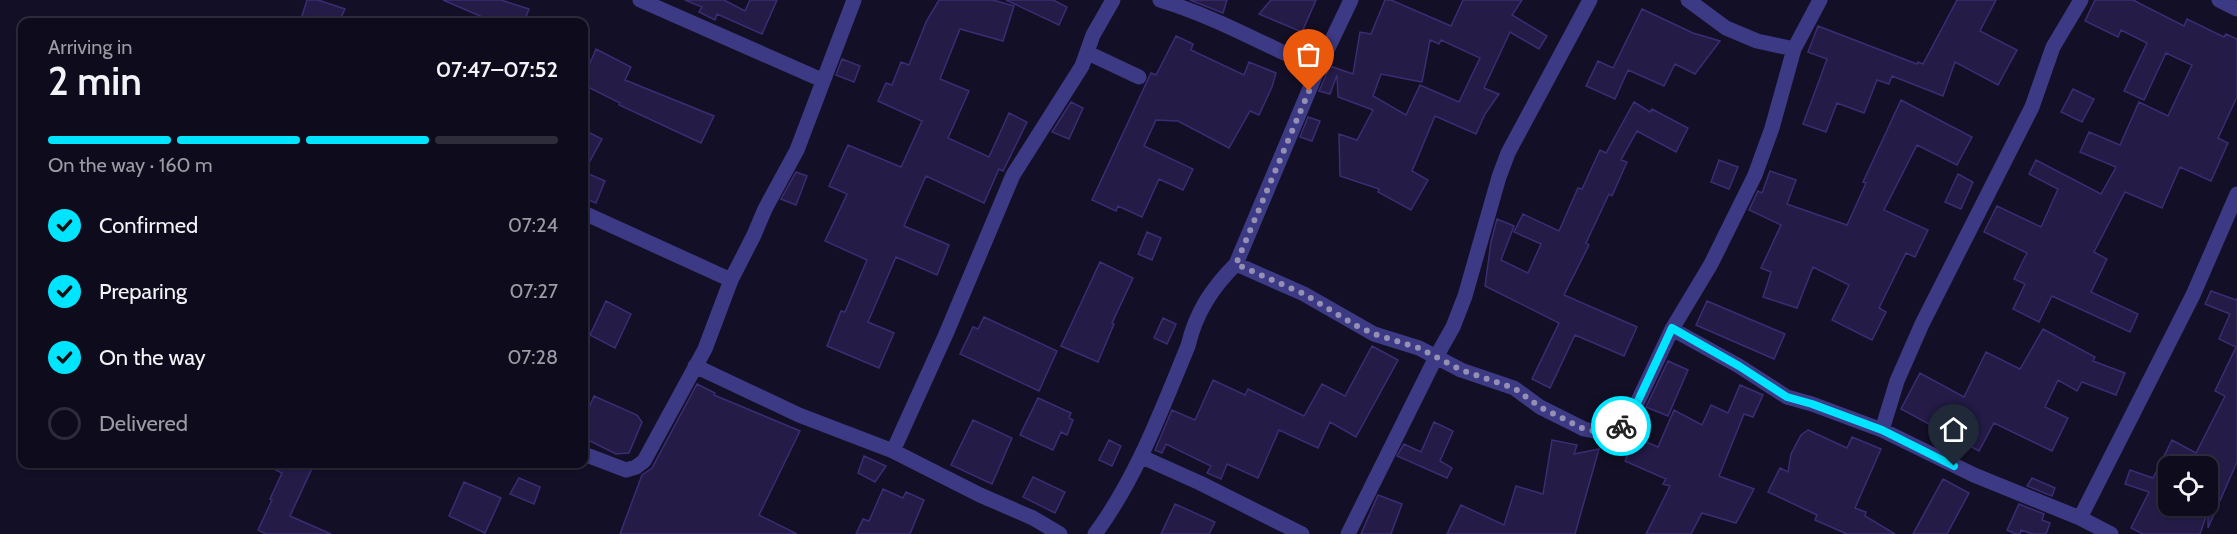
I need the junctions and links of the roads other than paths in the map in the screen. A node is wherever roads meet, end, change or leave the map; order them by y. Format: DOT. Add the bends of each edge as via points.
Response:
graph roads {
  1 [pos="640,0"];
  2 [pos="854,0"];
  3 [pos="1113,0"];
  4 [pos="1160,0"];
  5 [pos="1351,0"];
  6 [pos="1590,0"];
  7 [pos="1688,0"];
  8 [pos="1820,0"];
  9 [pos="2081,0"];
  10 [pos="2219,0"];
  11 [pos="2237,9"];
  12 [pos="1794,49"];
  13 [pos="1088,53"];
  14 [pos="1318,69"];
  15 [pos="1140,76"];
  16 [pos="822,80"];
  17 [pos="2237,194"];
  18 [pos="588,215"];
  19 [pos="1236,264"];
  20 [pos="731,280"];
  21 [pos="1672,328"];
  22 [pos="1436,357"];
  23 [pos="695,366"];
  24 [pos="1882,430"];
  25 [pos="893,452"];
  26 [pos="588,456"];
  27 [pos="1142,457"];
  28 [pos="2080,518"];
  29 [pos="1060,534"];
  30 [pos="1095,534"];
  31 [pos="1302,534"];
  32 [pos="1348,534"];
  33 [pos="2110,534"];
  1 -- 16 [label="street"];
  2 -- 16 [label="street"];
  3 -- 13 [label="street" via="1093,35"];
  4 -- 14 [label="street" via="1242,31"];
  5 -- 14 [label="street"];
  6 -- 22 [label="street" via="1508,153 1465,296"];
  7 -- 12 [label="street" via="1726,28 1756,41"];
  8 -- 12 [label="street"];
  9 -- 24 [label="street" via="2054,47 2032,107 1922,324 1897,381"];
  10 -- 11 [label="street"];
  12 -- 21 [label="street" via="1755,174 1712,264"];
  13 -- 15 [label="street"];
  13 -- 25 [label="street" via="1013,175"];
  14 -- 19 [label="street"];
  16 -- 20 [label="street" via="797,150"];
  17 -- 28 [label="street" via="2193,295"];
  18 -- 20 [label="street"];
  19 -- 22 [label="street" via="1304,294 1374,334"];
  19 -- 27 [label="street" via="1200,310"];
  20 -- 23 [label="street"];
  21 -- 22 [label="street" via="1629,420 1616,430 1584,429 1540,407 1514,388"];
  21 -- 24 [label="street" via="1787,397"];
  22 -- 32 [label="street"];
  23 -- 25 [label="street" via="799,415"];
  23 -- 26 [label="street" via="644,461 626,470"];
  24 -- 28 [label="street" via="1974,475"];
  25 -- 29 [label="street"];
  27 -- 30 [label="street"];
  27 -- 31 [label="street"];
  28 -- 33 [label="street"];
}
